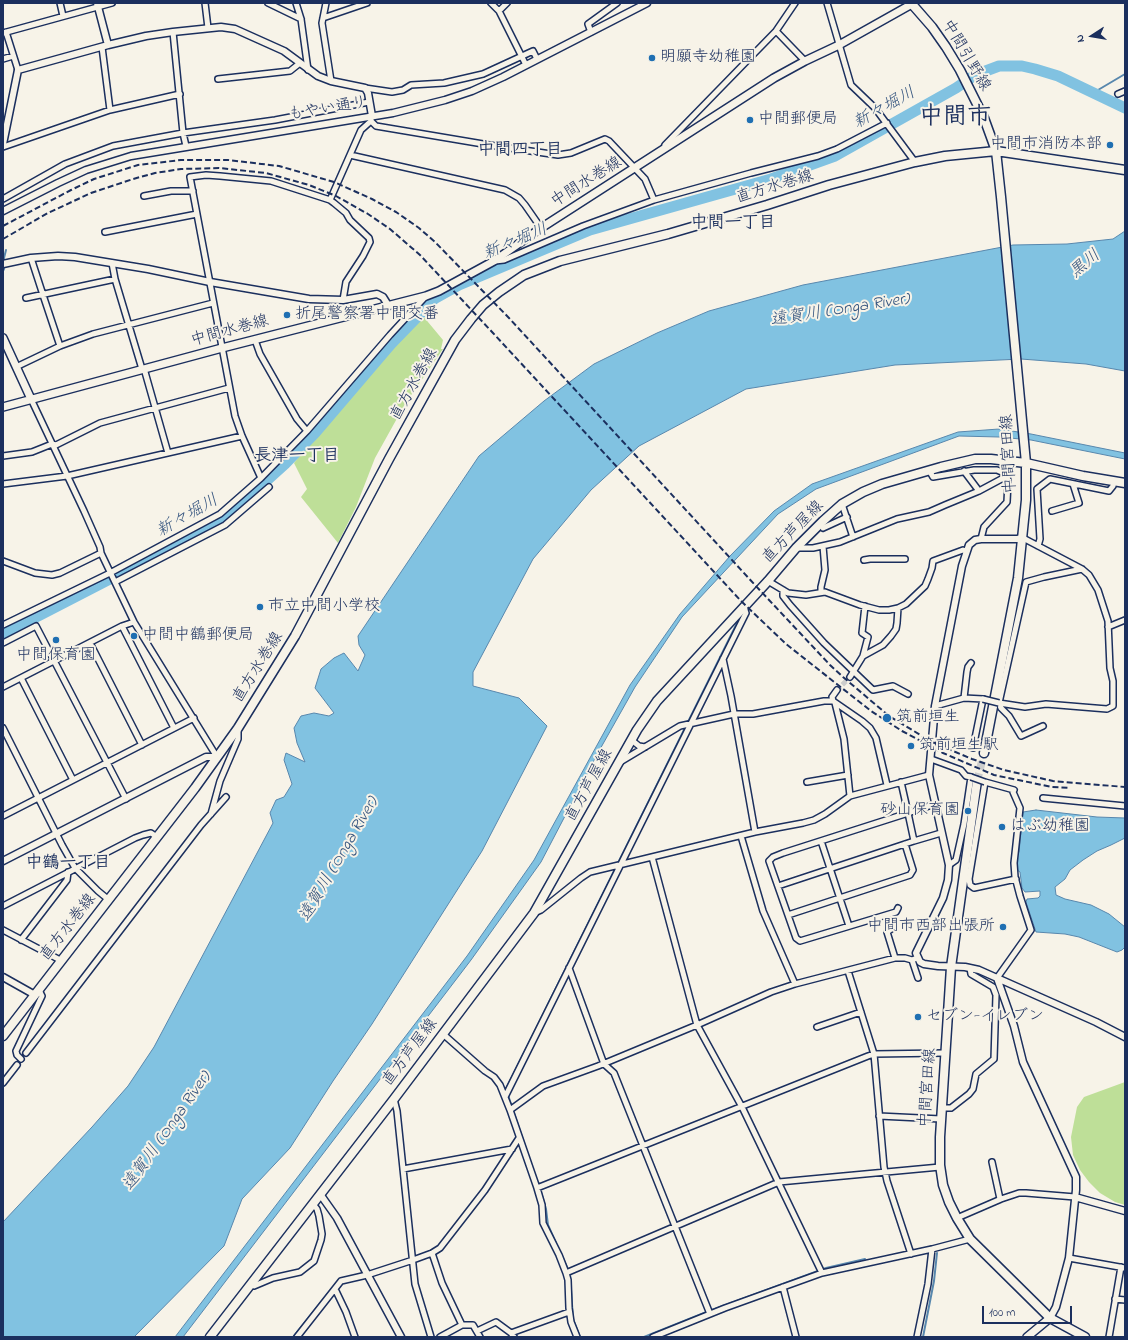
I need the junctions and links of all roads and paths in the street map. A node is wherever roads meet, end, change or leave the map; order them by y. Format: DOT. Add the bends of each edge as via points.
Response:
graph roads {
  1 [pos="60,3"];
  2 [pos="112,3"];
  3 [pos="205,3"];
  4 [pos="268,3"];
  5 [pos="296,3"];
  6 [pos="326,3"];
  7 [pos="367,3"];
  8 [pos="491,3"];
  9 [pos="507,3"];
  10 [pos="617,3"];
  11 [pos="647,3"];
  12 [pos="795,3"];
  13 [pos="827,3"];
  14 [pos="912,3"];
  15 [pos="97,5"];
  16 [pos="499,11"];
  17 [pos="63,16"];
  18 [pos="323,18"];
  19 [pos="301,19"];
  20 [pos="208,28"];
  21 [pos="776,31"];
  22 [pos="173,32"];
  23 [pos="591,32"];
  24 [pos="5,33"];
  25 [pos="839,45"];
  26 [pos="105,46"];
  27 [pos="13,56"];
  28 [pos="522,56"];
  29 [pos="3,59"];
  30 [pos="537,59"];
  31 [pos="805,61"];
  32 [pos="300,63"];
  33 [pos="526,65"];
  34 [pos="18,70"];
  35 [pos="308,70"];
  36 [pos="218,79"];
  37 [pos="331,81"];
  38 [pos="365,88"];
  39 [pos="1125,91"];
  40 [pos="180,94"];
  41 [pos="1118,94"];
  42 [pos="369,102"];
  43 [pos="110,110"];
  44 [pos="371,119"];
  45 [pos="275,120"];
  46 [pos="887,123"];
  47 [pos="276,132"];
  48 [pos="184,133"];
  49 [pos="3,146"];
  50 [pos="186,146"];
  51 [pos="996,151"];
  52 [pos="659,152"];
  53 [pos="350,155"];
  54 [pos="915,162"];
  55 [pos="635,169"];
  56 [pos="1125,170"];
  57 [pos="193,190"];
  58 [pos="144,196"];
  59 [pos="3,199"];
  60 [pos="330,200"];
  61 [pos="654,200"];
  62 [pos="3,211"];
  63 [pos="197,214"];
  64 [pos="541,228"];
  65 [pos="106,232"];
  66 [pos="31,258"];
  67 [pos="494,261"];
  68 [pos="112,263"];
  69 [pos="3,264"];
  70 [pos="115,279"];
  71 [pos="210,282"];
  72 [pos="42,294"];
  73 [pos="426,296"];
  74 [pos="26,298"];
  75 [pos="343,300"];
  76 [pos="213,303"];
  77 [pos="388,305"];
  78 [pos="129,324"];
  79 [pos="3,338"];
  80 [pos="255,340"];
  81 [pos="60,346"];
  82 [pos="222,348"];
  83 [pos="16,367"];
  84 [pos="142,369"];
  85 [pos="229,388"];
  86 [pos="31,399"];
  87 [pos="3,407"];
  88 [pos="156,408"];
  89 [pos="308,431"];
  90 [pos="242,436"];
  91 [pos="52,444"];
  92 [pos="168,453"];
  93 [pos="3,456"];
  94 [pos="1026,459"];
  95 [pos="929,470"];
  96 [pos="964,471"];
  97 [pos="67,476"];
  98 [pos="1007,476"];
  99 [pos="261,478"];
  100 [pos="1114,481"];
  101 [pos="1125,483"];
  102 [pos="3,484"];
  103 [pos="1073,484"];
  104 [pos="269,487"];
  105 [pos="979,491"];
  106 [pos="842,504"];
  107 [pos="1052,511"];
  108 [pos="847,517"];
  109 [pos="823,528"];
  110 [pos="853,537"];
  111 [pos="1023,538"];
  112 [pos="981,539"];
  113 [pos="822,546"];
  114 [pos="1038,546"];
  115 [pos="796,548"];
  116 [pos="966,550"];
  117 [pos="100,553"];
  118 [pos="905,559"];
  119 [pos="864,560"];
  120 [pos="3,561"];
  121 [pos="1082,569"];
  122 [pos="111,574"];
  123 [pos="114,581"];
  124 [pos="768,581"];
  125 [pos="783,590"];
  126 [pos="821,592"];
  127 [pos="865,606"];
  128 [pos="744,607"];
  129 [pos="898,608"];
  130 [pos="1125,620"];
  131 [pos="134,622"];
  132 [pos="3,625"];
  133 [pos="122,626"];
  134 [pos="1108,627"];
  135 [pos="3,643"];
  136 [pos="90,643"];
  137 [pos="863,656"];
  138 [pos="723,659"];
  139 [pos="55,660"];
  140 [pos="972,663"];
  141 [pos="852,674"];
  142 [pos="21,678"];
  143 [pos="3,687"];
  144 [pos="837,690"];
  145 [pos="908,694"];
  146 [pos="964,698"];
  147 [pos="984,699"];
  148 [pos="834,702"];
  149 [pos="999,703"];
  150 [pos="935,706"];
  151 [pos="734,714"];
  152 [pos="194,718"];
  153 [pos="691,723"];
  154 [pos="1044,726"];
  155 [pos="3,728"];
  156 [pos="174,728"];
  157 [pos="238,728"];
  158 [pos="633,737"];
  159 [pos="142,745"];
  160 [pos="645,747"];
  161 [pos="973,748"];
  162 [pos="984,753"];
  163 [pos="218,757"];
  164 [pos="931,759"];
  165 [pos="108,762"];
  166 [pos="619,762"];
  167 [pos="848,775"];
  168 [pos="929,775"];
  169 [pos="73,780"];
  170 [pos="977,780"];
  171 [pos="807,782"];
  172 [pos="901,782"];
  173 [pos="887,785"];
  174 [pos="850,796"];
  175 [pos="38,797"];
  176 [pos="226,797"];
  177 [pos="126,798"];
  178 [pos="1043,798"];
  179 [pos="935,804"];
  180 [pos="1125,806"];
  181 [pos="908,813"];
  182 [pos="3,814"];
  183 [pos="211,814"];
  184 [pos="756,832"];
  185 [pos="941,833"];
  186 [pos="57,834"];
  187 [pos="741,836"];
  188 [pos="157,837"];
  189 [pos="914,841"];
  190 [pos="821,842"];
  191 [pos="905,844"];
  192 [pos="652,858"];
  193 [pos="3,861"];
  194 [pos="621,864"];
  195 [pos="948,865"];
  196 [pos="75,868"];
  197 [pos="830,869"];
  198 [pos="68,872"];
  199 [pos="1016,879"];
  200 [pos="778,886"];
  201 [pos="840,898"];
  202 [pos="109,900"];
  203 [pos="3,906"];
  204 [pos="898,908"];
  205 [pos="534,913"];
  206 [pos="788,915"];
  207 [pos="849,926"];
  208 [pos="3,930"];
  209 [pos="890,930"];
  210 [pos="21,940"];
  211 [pos="895,958"];
  212 [pos="915,959"];
  213 [pos="62,961"];
  214 [pos="951,967"];
  215 [pos="569,968"];
  216 [pos="970,968"];
  217 [pos="848,971"];
  218 [pos="4,978"];
  219 [pos="918,978"];
  220 [pos="997,978"];
  221 [pos="795,984"];
  222 [pos="37,992"];
  223 [pos="861,1012"];
  224 [pos="697,1025"];
  225 [pos="818,1027"];
  226 [pos="443,1034"];
  227 [pos="3,1036"];
  228 [pos="1125,1038"];
  229 [pos="26,1053"];
  230 [pos="945,1053"];
  231 [pos="874,1054"];
  232 [pos="21,1059"];
  233 [pos="604,1064"];
  234 [pos="17,1065"];
  235 [pos="3,1083"];
  236 [pos="505,1097"];
  237 [pos="394,1099"];
  238 [pos="742,1107"];
  239 [pos="942,1108"];
  240 [pos="510,1110"];
  241 [pos="879,1116"];
  242 [pos="941,1119"];
  243 [pos="520,1138"];
  244 [pos="644,1146"];
  245 [pos="512,1149"];
  246 [pos="992,1162"];
  247 [pos="940,1167"];
  248 [pos="403,1169"];
  249 [pos="885,1171"];
  250 [pos="779,1182"];
  251 [pos="537,1188"];
  252 [pos="320,1194"];
  253 [pos="1075,1197"];
  254 [pos="1000,1199"];
  255 [pos="313,1204"];
  256 [pos="1125,1211"];
  257 [pos="957,1218"];
  258 [pos="674,1227"];
  259 [pos="970,1240"];
  260 [pos="932,1249"];
  261 [pos="432,1253"];
  262 [pos="911,1254"];
  263 [pos="1069,1258"];
  264 [pos="413,1260"];
  265 [pos="1123,1267"];
  266 [pos="566,1273"];
  267 [pos="822,1273"];
  268 [pos="367,1275"];
  269 [pos="251,1284"];
  270 [pos="783,1287"];
  271 [pos="335,1289"];
  272 [pos="1116,1299"];
  273 [pos="1125,1300"];
  274 [pos="570,1312"];
  275 [pos="710,1314"];
  276 [pos="1050,1318"];
  277 [pos="462,1325"];
  278 [pos="477,1331"];
  279 [pos="513,1335"];
  280 [pos="210,1337"];
  281 [pos="297,1337"];
  282 [pos="355,1337"];
  283 [pos="401,1337"];
  284 [pos="432,1337"];
  285 [pos="440,1337"];
  286 [pos="480,1337"];
  287 [pos="577,1337"];
  288 [pos="653,1337"];
  289 [pos="796,1337"];
  290 [pos="917,1337"];
  291 [pos="1027,1337"];
  292 [pos="1085,1337"];
  293 [pos="1109,1337"];
  1 -- 17 [label="street"];
  2 -- 15 [label="street"];
  3 -- 20 [label="street"];
  4 -- 19 [label="street"];
  5 -- 19 [label="street"];
  6 -- 18 [label="street"];
  7 -- 18 [label="street"];
  8 -- 16 [label="street"];
  9 -- 16 [label="street"];
  10 -- 23 [label="street" via="588,24"];
  11 -- 23 [label="street, もやい通り"];
  12 -- 21 [label="street"];
  13 -- 25 [label="street"];
  14 -- 25 [label="main road, 中間水巻線"];
  14 -- 51 [label="main road, 中間引野線" via="932,27 960,70 984,118"];
  15 -- 17 [label="street"];
  15 -- 26 [label="street"];
  16 -- 28 [label="street"];
  17 -- 24 [label="street"];
  18 -- 37 [label="street"];
  19 -- 35 [label="street"];
  20 -- 22 [label="street"];
  20 -- 32 [label="street" via="235,29 284,52"];
  21 -- 31 [label="street"];
  21 -- 52 [label="street"];
  22 -- 26 [label="street"];
  22 -- 40 [label="street"];
  23 -- 30 [label="street, もやい通り"];
  24 -- 27 [label="street"];
  25 -- 31 [label="main road, 中間水巻線"];
  25 -- 46 [label="street" via="851,85 876,108"];
  26 -- 34 [label="street"];
  26 -- 43 [label="street"];
  27 -- 29 [label="street"];
  27 -- 34 [label="street"];
  28 -- 30 [label="street" via="533,51"];
  28 -- 33 [label="street"];
  28 -- 38 [label="street" via="483,74 444,83 411,85 392,92"];
  30 -- 33 [label="street, もやい通り"];
  31 -- 52 [label="main road, 中間水巻線"];
  32 -- 35 [label="street"];
  32 -- 36 [label="street" via="290,71"];
  33 -- 44 [label="street, もやい通り" via="472,91"];
  34 -- 49 [label="street"];
  35 -- 37 [label="street"];
  37 -- 38 [label="street"];
  38 -- 42 [label="street"];
  39 -- 41 [label="street"];
  40 -- 43 [label="street"];
  40 -- 48 [label="street"];
  42 -- 44 [label="street"];
  42 -- 45 [label="street"];
  43 -- 49 [label="street"];
  44 -- 47 [label="street, もやい通り"];
  44 -- 53 [label="street" via="361,130"];
  44 -- 55 [label="street" via="376,126 558,155 571,153 604,139 609,141"];
  45 -- 47 [label="street"];
  45 -- 48 [label="street"];
  46 -- 54 [label="street"];
  46 -- 61 [label="street" via="818,156"];
  47 -- 50 [label="street, もやい通り"];
  48 -- 50 [label="street"];
  48 -- 59 [label="street" via="104,148 66,164"];
  50 -- 62 [label="street, もやい通り" via="131,156 86,170"];
  51 -- 54 [label="main road, 直方水巻線"];
  51 -- 56 [label="main road, 直方水巻線"];
  51 -- 94 [label="main road, 中間宮田線"];
  52 -- 55 [label="main road, 中間水巻線"];
  53 -- 60 [label="street"];
  53 -- 64 [label="street" via="505,190 519,198"];
  54 -- 157 [label="main road, 直方水巻線" via="668,234 560,261 524,275 499,292 471,319 456,340 385,466 298,630"];
  55 -- 61 [label="street" via="645,179"];
  55 -- 64 [label="main road, 中間水巻線"];
  57 -- 58 [label="street"];
  57 -- 60 [label="street" via="190,177 220,176 271,181"];
  57 -- 63 [label="street"];
  60 -- 75 [label="street" via="346,213 370,242 346,282"];
  61 -- 67 [label="street" via="583,226 504,260"];
  63 -- 65 [label="street"];
  63 -- 71 [label="street"];
  64 -- 67 [label="main road, 中間水巻線"];
  66 -- 68 [label="street" via="58,256"];
  66 -- 69 [label="street"];
  66 -- 72 [label="street"];
  67 -- 73 [label="main road, 中間水巻線"];
  68 -- 70 [label="street"];
  68 -- 71 [label="street"];
  70 -- 72 [label="street"];
  70 -- 78 [label="street"];
  71 -- 75 [label="street" via="309,299"];
  71 -- 76 [label="street"];
  72 -- 74 [label="street"];
  72 -- 81 [label="street"];
  73 -- 77 [label="main road, 中間水巻線"];
  73 -- 89 [label="street"];
  75 -- 77 [label="street" via="377,294 383,297"];
  76 -- 78 [label="street"];
  76 -- 82 [label="street"];
  77 -- 80 [label="main road, 中間水巻線"];
  78 -- 81 [label="street"];
  78 -- 84 [label="street"];
  79 -- 83 [label="main road"];
  80 -- 82 [label="main road, 中間水巻線"];
  80 -- 89 [label="street" via="260,354 297,419"];
  81 -- 83 [label="street"];
  82 -- 84 [label="main road, 中間水巻線"];
  82 -- 85 [label="street"];
  83 -- 86 [label="main road"];
  84 -- 86 [label="main road, 中間水巻線"];
  84 -- 88 [label="street"];
  85 -- 88 [label="street"];
  85 -- 90 [label="street"];
  86 -- 87 [label="main road, 中間水巻線"];
  86 -- 91 [label="street"];
  88 -- 91 [label="street" via="100,423 56,445"];
  88 -- 92 [label="street"];
  89 -- 99 [label="street"];
  90 -- 92 [label="street"];
  90 -- 99 [label="street"];
  91 -- 93 [label="street" via="32,452"];
  91 -- 97 [label="street"];
  92 -- 97 [label="street"];
  94 -- 95 [label="main road, 直方芦屋線" via="975,459"];
  94 -- 100 [label="main road, 直方芦屋線" via="1083,476"];
  94 -- 111 [label="main road, 中間宮田線"];
  95 -- 96 [label="street" via="933,477"];
  95 -- 106 [label="main road, 直方芦屋線" via="882,484"];
  96 -- 98 [label="street" via="998,470"];
  96 -- 105 [label="street"];
  97 -- 102 [label="street"];
  97 -- 117 [label="street" via="100,547"];
  98 -- 105 [label="street"];
  98 -- 112 [label="street" via="1007,502 984,527"];
  99 -- 122 [label="street" via="215,518"];
  100 -- 101 [label="main road, 直方芦屋線"];
  100 -- 103 [label="street" via="1109,491"];
  103 -- 107 [label="street" via="1079,503"];
  103 -- 114 [label="street" via="1050,479 1037,489 1040,539"];
  104 -- 123 [label="street" via="225,525"];
  105 -- 110 [label="street" via="928,512 897,519"];
  106 -- 108 [label="street"];
  106 -- 115 [label="main road, 直方芦屋線"];
  108 -- 109 [label="street"];
  108 -- 110 [label="street"];
  110 -- 113 [label="street"];
  111 -- 112 [label="street"];
  111 -- 114 [label="street"];
  111 -- 162 [label="main road, 中間宮田線"];
  112 -- 116 [label="street" via="972,542"];
  113 -- 115 [label="street"];
  113 -- 126 [label="street" via="825,570"];
  114 -- 121 [label="street"];
  115 -- 124 [label="main road, 直方芦屋線"];
  116 -- 129 [label="street" via="933,561 925,586"];
  116 -- 150 [label="street"];
  117 -- 120 [label="street" via="52,575"];
  117 -- 122 [label="street"];
  118 -- 119 [label="street"];
  121 -- 134 [label="street" via="1089,574 1098,590"];
  121 -- 149 [label="street" via="1026,582"];
  122 -- 123 [label="street"];
  122 -- 132 [label="street"];
  123 -- 131 [label="street"];
  124 -- 125 [label="street"];
  124 -- 128 [label="main road, 直方芦屋線"];
  125 -- 126 [label="street" via="796,595"];
  125 -- 141 [label="street" via="783,596 790,605"];
  126 -- 127 [label="street"];
  127 -- 129 [label="street" via="879,610"];
  127 -- 137 [label="street" via="862,633 868,637"];
  128 -- 138 [label="street" via="746,613"];
  128 -- 158 [label="main road, 直方芦屋線" via="657,701"];
  129 -- 137 [label="street" via="896,629 891,636 883,645"];
  130 -- 134 [label="street"];
  131 -- 133 [label="street"];
  131 -- 152 [label="street"];
  133 -- 136 [label="street"];
  133 -- 156 [label="street"];
  134 -- 149 [label="street" via="1113,706 1106,709 1046,704 1025,707"];
  135 -- 139 [label="street" via="36,626"];
  136 -- 139 [label="street"];
  136 -- 159 [label="street"];
  137 -- 141 [label="street"];
  138 -- 151 [label="street"];
  138 -- 153 [label="street"];
  139 -- 142 [label="street"];
  139 -- 165 [label="street"];
  140 -- 146 [label="street" via="968,667"];
  141 -- 145 [label="street" via="873,690 893,686"];
  142 -- 143 [label="street"];
  142 -- 169 [label="street"];
  144 -- 148 [label="street" via="832,697"];
  146 -- 147 [label="street"];
  146 -- 150 [label="street"];
  147 -- 149 [label="street, bridge"];
  147 -- 161 [label="street"];
  148 -- 151 [label="street" via="824,701 753,714"];
  148 -- 167 [label="street" via="844,739"];
  148 -- 173 [label="street" via="870,728 876,738"];
  149 -- 154 [label="street" via="1021,736"];
  150 -- 164 [label="street"];
  151 -- 153 [label="street"];
  151 -- 184 [label="street"];
  152 -- 156 [label="street"];
  152 -- 163 [label="street"];
  153 -- 160 [label="street" via="680,726"];
  153 -- 194 [label="street"];
  155 -- 175 [label="street"];
  156 -- 159 [label="street"];
  157 -- 163 [label="main road, 直方水巻線"];
  157 -- 183 [label="street" via="238,739 220,780"];
  158 -- 160 [label="street" via="634,742"];
  158 -- 166 [label="main road, 直方芦屋線"];
  159 -- 165 [label="street"];
  160 -- 166 [label="street"];
  163 -- 177 [label="street" via="206,757"];
  163 -- 188 [label="main road, 直方水巻線"];
  164 -- 168 [label="street"];
  164 -- 170 [label="street" via="961,770 966,776"];
  165 -- 169 [label="street"];
  165 -- 177 [label="street"];
  166 -- 205 [label="main road, 直方芦屋線"];
  167 -- 171 [label="street"];
  167 -- 174 [label="street"];
  168 -- 172 [label="street"];
  168 -- 179 [label="street"];
  169 -- 175 [label="street"];
  170 -- 195 [label="street" via="956,860"];
  170 -- 199 [label="street" via="1014,790 1020,808 1014,863"];
  170 -- 199 [label="street" via="970,885 974,888"];
  170 -- 214 [label="main road, 中間宮田線"];
  172 -- 173 [label="street"];
  172 -- 181 [label="street"];
  173 -- 174 [label="street"];
  174 -- 184 [label="street" via="814,820"];
  175 -- 182 [label="street"];
  175 -- 186 [label="street"];
  176 -- 183 [label="street"];
  177 -- 186 [label="street"];
  178 -- 180 [label="street"];
  179 -- 181 [label="street"];
  179 -- 185 [label="street"];
  181 -- 189 [label="street"];
  181 -- 190 [label="street"];
  183 -- 229 [label="street"];
  184 -- 187 [label="street"];
  185 -- 189 [label="street"];
  185 -- 195 [label="street"];
  186 -- 193 [label="street"];
  186 -- 196 [label="street"];
  187 -- 192 [label="street"];
  187 -- 221 [label="street" via="764,911"];
  188 -- 196 [label="street" via="151,833 143,834"];
  188 -- 202 [label="main road, 直方水巻線"];
  189 -- 191 [label="street"];
  190 -- 197 [label="street"];
  190 -- 200 [label="street" via="769,860"];
  191 -- 197 [label="street"];
  191 -- 201 [label="street" via="913,870 910,874"];
  192 -- 194 [label="street"];
  192 -- 224 [label="street"];
  194 -- 205 [label="street" via="590,872"];
  194 -- 215 [label="street"];
  195 -- 212 [label="street" via="948,880 943,898 917,949"];
  196 -- 198 [label="street"];
  196 -- 202 [label="street"];
  197 -- 200 [label="street"];
  197 -- 201 [label="street"];
  198 -- 203 [label="street"];
  198 -- 210 [label="street" via="67,880"];
  199 -- 220 [label="street" via="1031,930"];
  200 -- 206 [label="street"];
  201 -- 206 [label="street"];
  201 -- 207 [label="street"];
  202 -- 213 [label="main road, 直方水巻線"];
  204 -- 207 [label="street" via="896,912"];
  205 -- 226 [label="main road, 直方芦屋線"];
  206 -- 207 [label="street" via="796,938 800,941"];
  208 -- 210 [label="street"];
  209 -- 211 [label="street" via="887,932"];
  210 -- 213 [label="street"];
  211 -- 212 [label="street"];
  211 -- 217 [label="street"];
  212 -- 214 [label="street" via="924,964"];
  212 -- 219 [label="street"];
  213 -- 222 [label="main road, 直方水巻線"];
  214 -- 216 [label="street"];
  214 -- 230 [label="main road, 中間宮田線"];
  215 -- 233 [label="street"];
  215 -- 236 [label="street"];
  216 -- 220 [label="street"];
  216 -- 239 [label="street" via="971,974 993,987 996,995 994,1059 976,1074 970,1094 951,1108"];
  217 -- 221 [label="street"];
  217 -- 223 [label="street"];
  218 -- 222 [label="street"];
  220 -- 228 [label="street" via="1096,1022"];
  220 -- 253 [label="street" via="1014,1026 1023,1062 1076,1177"];
  221 -- 224 [label="street"];
  222 -- 227 [label="main road, 直方水巻線"];
  222 -- 232 [label="street" via="42,996 16,1051"];
  223 -- 225 [label="street"];
  223 -- 231 [label="street"];
  224 -- 233 [label="street"];
  224 -- 238 [label="street"];
  226 -- 236 [label="street" via="494,1077"];
  226 -- 237 [label="main road, 直方芦屋線"];
  230 -- 231 [label="street"];
  230 -- 239 [label="main road, 中間宮田線"];
  231 -- 238 [label="street"];
  231 -- 241 [label="street"];
  233 -- 240 [label="street" via="543,1086"];
  233 -- 244 [label="street" via="614,1073"];
  234 -- 235 [label="street"];
  236 -- 240 [label="street"];
  237 -- 248 [label="street"];
  237 -- 252 [label="main road, 直方芦屋線"];
  238 -- 244 [label="street"];
  238 -- 250 [label="street"];
  239 -- 242 [label="main road, 中間宮田線"];
  240 -- 243 [label="street"];
  241 -- 242 [label="street"];
  241 -- 249 [label="street"];
  242 -- 247 [label="main road, 中間宮田線"];
  243 -- 245 [label="street"];
  243 -- 251 [label="street"];
  244 -- 251 [label="street"];
  244 -- 258 [label="street"];
  245 -- 248 [label="street"];
  245 -- 261 [label="street" via="485,1190 440,1248"];
  246 -- 254 [label="street"];
  247 -- 249 [label="street"];
  247 -- 257 [label="main road, 中間宮田線" via="943,1185"];
  248 -- 264 [label="street"];
  249 -- 250 [label="street"];
  249 -- 262 [label="street"];
  250 -- 258 [label="street"];
  250 -- 267 [label="street"];
  251 -- 266 [label="street" via="542,1205 543,1223"];
  252 -- 255 [label="main road, 直方芦屋線"];
  252 -- 268 [label="street" via="337,1218"];
  253 -- 254 [label="street" via="1026,1193"];
  253 -- 256 [label="street"];
  253 -- 263 [label="street"];
  254 -- 257 [label="street"];
  255 -- 269 [label="main road, 直方芦屋線"];
  255 -- 269 [label="street" via="317,1209 322,1234 314,1262 300,1272 273,1278 254,1286"];
  257 -- 259 [label="main road, 中間宮田線"];
  258 -- 266 [label="street"];
  258 -- 275 [label="street"];
  259 -- 260 [label="street"];
  259 -- 276 [label="main road, 中間宮田線"];
  260 -- 262 [label="street"];
  260 -- 290 [label="street"];
  261 -- 264 [label="street"];
  261 -- 277 [label="street" via="442,1283"];
  262 -- 267 [label="street"];
  263 -- 265 [label="street"];
  263 -- 276 [label="street" via="1058,1300"];
  264 -- 268 [label="street"];
  264 -- 284 [label="street" via="415,1284"];
  265 -- 272 [label="street"];
  266 -- 274 [label="street"];
  267 -- 270 [label="street"];
  268 -- 271 [label="street" via="341,1281"];
  268 -- 283 [label="street"];
  269 -- 280 [label="main road, 直方芦屋線"];
  270 -- 275 [label="street"];
  270 -- 289 [label="street"];
  271 -- 281 [label="street"];
  271 -- 282 [label="street"];
  272 -- 273 [label="street"];
  272 -- 293 [label="street"];
  274 -- 279 [label="street"];
  274 -- 287 [label="street"];
  275 -- 288 [label="street"];
  276 -- 291 [label="main road"];
  276 -- 292 [label="main road, 中間宮田線"];
  277 -- 278 [label="street" via="473,1325"];
  277 -- 285 [label="street"];
  278 -- 279 [label="street" via="496,1322"];
  278 -- 286 [label="street"];
}
